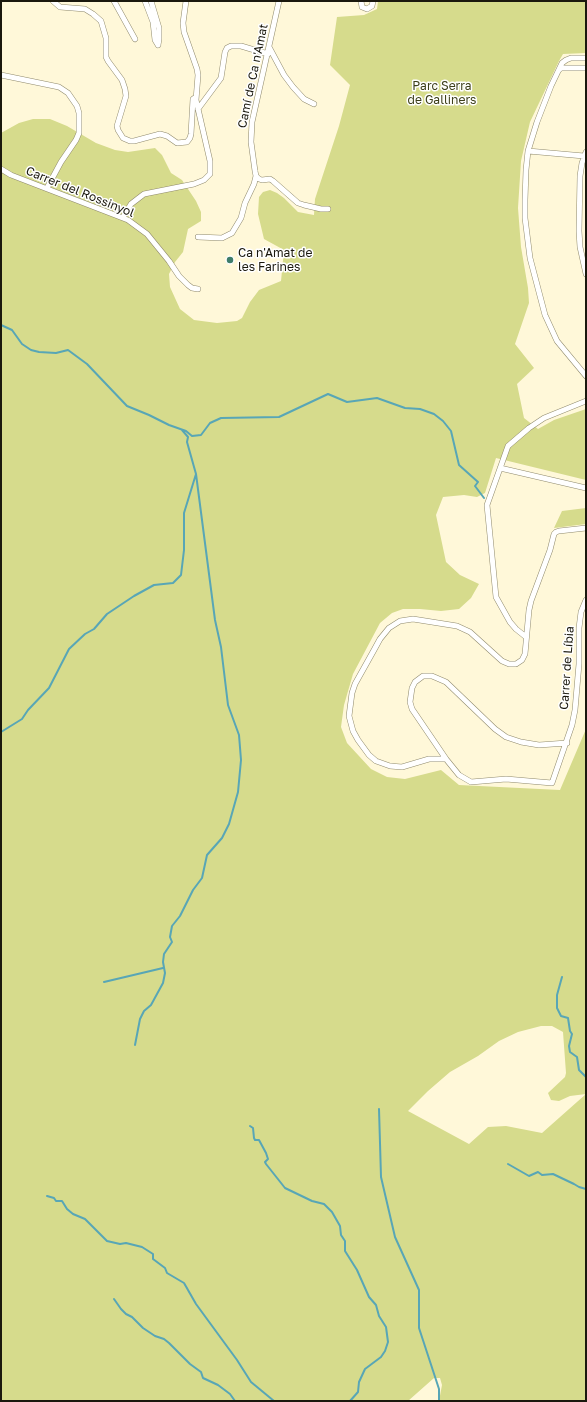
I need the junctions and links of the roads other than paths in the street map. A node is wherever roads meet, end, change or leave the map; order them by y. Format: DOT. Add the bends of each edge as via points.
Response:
graph roads {
  1 [pos="53,1"];
  2 [pos="114,1"];
  3 [pos="145,1"];
  4 [pos="151,1"];
  5 [pos="186,1"];
  6 [pos="279,1"];
  7 [pos="361,1"];
  8 [pos="373,1"];
  9 [pos="135,39"];
  10 [pos="269,47"];
  11 [pos="268,54"];
  12 [pos="586,58"];
  13 [pos="586,68"];
  14 [pos="558,71"];
  15 [pos="1,75"];
  16 [pos="196,97"];
  17 [pos="314,104"];
  18 [pos="198,109"];
  19 [pos="528,151"];
  20 [pos="585,154"];
  21 [pos="1,169"];
  22 [pos="256,176"];
  23 [pos="46,188"];
  24 [pos="328,209"];
  25 [pos="123,217"];
  26 [pos="198,237"];
  27 [pos="586,274"];
  28 [pos="198,289"];
  29 [pos="586,376"];
  30 [pos="586,402"];
  31 [pos="500,468"];
  32 [pos="586,488"];
  33 [pos="586,528"];
  34 [pos="586,600"];
  35 [pos="526,637"];
  36 [pos="567,743"];
  37 [pos="446,759"];
  1 -- 16 [label="street" via="60,6 85,9 100,21 106,38 106,57 122,80 125,89 126,96 117,126 123,138 134,141 160,134 177,143 187,142 191,134 193,99"];
  2 -- 9 [label="street"];
  3 -- 4 [label="street" via="158,45 159,28"];
  5 -- 16 [label="street" via="183,23 197,69"];
  6 -- 10 [label="street, Camí de Ca n'Amat"];
  7 -- 8 [label="street" via="362,7 367,9"];
  10 -- 11 [label="street, Camí de Ca n'Amat"];
  10 -- 17 [label="street" via="293,87 304,99"];
  11 -- 18 [label="street" via="240,46 226,48 221,78"];
  11 -- 22 [label="street, Camí de Ca n'Amat" via="251,131"];
  12 -- 14 [label="street" via="566,60"];
  13 -- 14 [label="street" via="562,68"];
  14 -- 19 [label="street"];
  15 -- 23 [label="street" via="59,87 68,92 77,106 79,133"];
  16 -- 18 [label="street"];
  18 -- 25 [label="street" via="210,161 211,171 208,176 185,186 144,194 131,204"];
  19 -- 20 [label="street"];
  19 -- 29 [label="street" via="525,218 534,275 545,315 557,341"];
  20 -- 27 [label="street" via="580,176 579,232"];
  21 -- 23 [label="street, Carrer del Rossinyol"];
  22 -- 24 [label="street" via="262,180 270,179 304,205"];
  22 -- 26 [label="street" via="241,218 232,232 222,238"];
  23 -- 25 [label="street, Carrer del Rossinyol"];
  25 -- 28 [label="street, Carrer del Rossinyol" via="147,234 179,276 192,288"];
  30 -- 31 [label="street" via="544,418 529,428 508,446"];
  31 -- 32 [label="street"];
  31 -- 35 [label="street" via="487,509 496,597 516,630"];
  33 -- 35 [label="street" via="556,532 531,601"];
  34 -- 36 [label="street, Carrer de Líbia" via="579,628 580,664 575,710"];
  35 -- 37 [label="street" via="523,658 513,664 502,661 466,629 452,625 408,619 400,621 380,639 352,693 349,716 353,731 369,755 376,761 390,766 402,767 429,759"];
  36 -- 37 [label="street, Carrer de Líbia" via="552,783 506,779 470,782 459,775"];
  36 -- 37 [label="street" via="539,745 506,737 446,682 432,676 423,676 415,682 410,702 412,709"];
}
